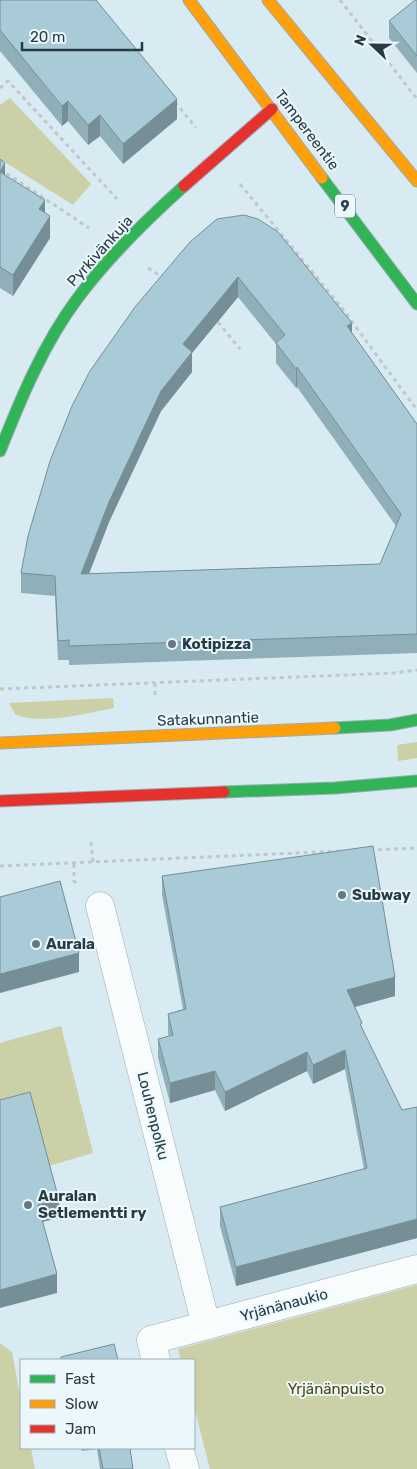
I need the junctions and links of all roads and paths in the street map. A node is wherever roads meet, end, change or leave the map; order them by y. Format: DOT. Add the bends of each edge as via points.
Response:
graph roads {
  1 [pos="188,0"];
  2 [pos="268,0"];
  3 [pos="340,0"];
  4 [pos="0,88"];
  5 [pos="417,99"];
  6 [pos="174,101"];
  7 [pos="272,109"];
  8 [pos="198,131"];
  9 [pos="0,169"];
  10 [pos="417,181"];
  11 [pos="244,188"];
  12 [pos="142,225"];
  13 [pos="119,248"];
  14 [pos="417,304"];
  15 [pos="218,322"];
  16 [pos="240,349"];
  17 [pos="417,410"];
  18 [pos="0,451"];
  19 [pos="417,670"];
  20 [pos="155,683"];
  21 [pos="0,689"];
  22 [pos="155,698"];
  23 [pos="417,720"];
  24 [pos="0,744"];
  25 [pos="417,781"];
  26 [pos="0,801"];
  27 [pos="91,842"];
  28 [pos="417,848"];
  29 [pos="366,850"];
  30 [pos="346,851"];
  31 [pos="93,863"];
  32 [pos="0,866"];
  33 [pos="100,906"];
  34 [pos="417,1269"];
  35 [pos="206,1325"];
  36 [pos="153,1350"];
  37 [pos="180,1449"];
  38 [pos="185,1469"];
  1 -- 7 [label="main road, Tampereentie / 9"];
  2 -- 10 [label="main road"];
  3 -- 5 [label="path"];
  4 -- 12 [label="path" via="8,81"];
  6 -- 8 [label="path"];
  7 -- 12 [label="main road, Pyrkivänkuja"];
  7 -- 14 [label="main road, Tampereentie / 9"];
  9 -- 13 [label="path"];
  11 -- 17 [label="path" via="342,308"];
  12 -- 13 [label="main road, Pyrkivänkuja"];
  13 -- 18 [label="main road, Pyrkivänkuja" via="77,300 49,343"];
  15 -- 16 [label="path"];
  19 -- 20 [label="path"];
  20 -- 21 [label="path"];
  20 -- 22 [label="path"];
  23 -- 24 [label="main road, Satakunnantie" via="344,728"];
  25 -- 26 [label="main road" via="334,788"];
  27 -- 31 [label="path"];
  28 -- 29 [label="path"];
  30 -- 31 [label="path"];
  31 -- 32 [label="path"];
  33 -- 35 [label="street, Louhenpolku"];
  34 -- 35 [label="street, Yrjänänaukio"];
  35 -- 36 [label="street, Yrjänänaukio"];
  37 -- 38 [label="street"];
}
